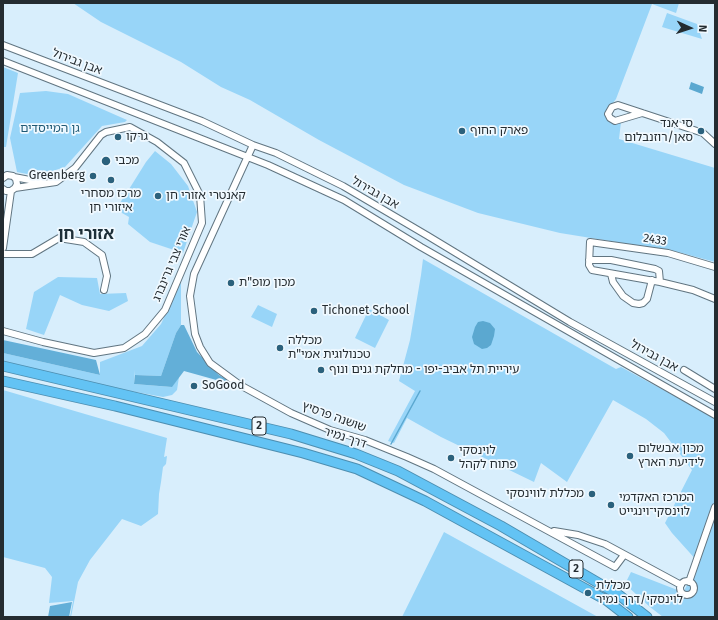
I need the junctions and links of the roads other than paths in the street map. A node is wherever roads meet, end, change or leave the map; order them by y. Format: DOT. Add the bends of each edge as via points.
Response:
graph roads {
  1 [pos="3,45"];
  2 [pos="3,62"];
  3 [pos="642,113"];
  4 [pos="715,144"];
  5 [pos="253,145"];
  6 [pos="247,157"];
  7 [pos="4,177"];
  8 [pos="14,177"];
  9 [pos="56,182"];
  10 [pos="3,189"];
  11 [pos="13,190"];
  12 [pos="3,248"];
  13 [pos="3,254"];
  14 [pos="589,260"];
  15 [pos="715,267"];
  16 [pos="611,274"];
  17 [pos="652,280"];
  18 [pos="660,282"];
  19 [pos="104,290"];
  20 [pos="715,298"];
  21 [pos="3,331"];
  22 [pos="3,366"];
  23 [pos="684,370"];
  24 [pos="3,381"];
  25 [pos="715,389"];
  26 [pos="715,402"];
  27 [pos="715,415"];
  28 [pos="715,507"];
  29 [pos="549,530"];
  30 [pos="624,555"];
  31 [pos="689,582"];
  32 [pos="681,585"];
  33 [pos="628,617"];
  34 [pos="647,617"];
  1 -- 5 [label="street, אבן גבירול" via="202,121"];
  2 -- 6 [label="street, אבן גבירול"];
  3 -- 3 [label="street" via="616,105 608,114 615,121"];
  3 -- 4 [label="street" via="703,134"];
  5 -- 6 [label="street, שושנה פרסיץ"];
  5 -- 26 [label="street, אבן גבירול" via="276,153 343,186 570,322"];
  6 -- 27 [label="street, אבן גבירול" via="344,200"];
  6 -- 29 [label="street, שושנה פרסיץ" via="194,274 190,296 195,334 210,363 240,385 292,413 330,430 407,456"];
  7 -- 8 [label="street"];
  8 -- 9 [label="street"];
  8 -- 11 [label="street" via="17,181"];
  9 -- 11 [label="street, אורי צבי גרינברג"];
  9 -- 21 [label="street, אורי צבי גרינברג" via="75,168 106,132 130,128 157,142 184,163 200,195 202,223 165,310 145,334 124,348 94,353"];
  10 -- 11 [label="street"];
  11 -- 12 [label="street"];
  13 -- 19 [label="street" via="32,254 59,238 84,242 102,255 107,276"];
  14 -- 15 [label="street, 2433" via="590,242 668,253"];
  14 -- 16 [label="street" via="592,270"];
  14 -- 18 [label="street" via="611,260 655,269 659,271"];
  16 -- 17 [label="street"];
  16 -- 17 [label="street" via="613,282 623,296 639,304 647,299"];
  17 -- 18 [label="street"];
  18 -- 20 [label="street"];
  22 -- 34 [label="highway, דרך נמיר / 2" via="291,434 356,454 398,471 501,526 619,595"];
  23 -- 25 [label="street"];
  24 -- 33 [label="highway, 2" via="116,406 358,469 426,501 605,600"];
  28 -- 31 [label="street"];
  29 -- 30 [label="street" via="598,541"];
  29 -- 30 [label="street, שושנה פרסיץ" via="615,567"];
  30 -- 32 [label="street"];
  31 -- 32 [label="street"];
  31 -- 32 [label="street" via="694,588 690,594 682,592"];
}
